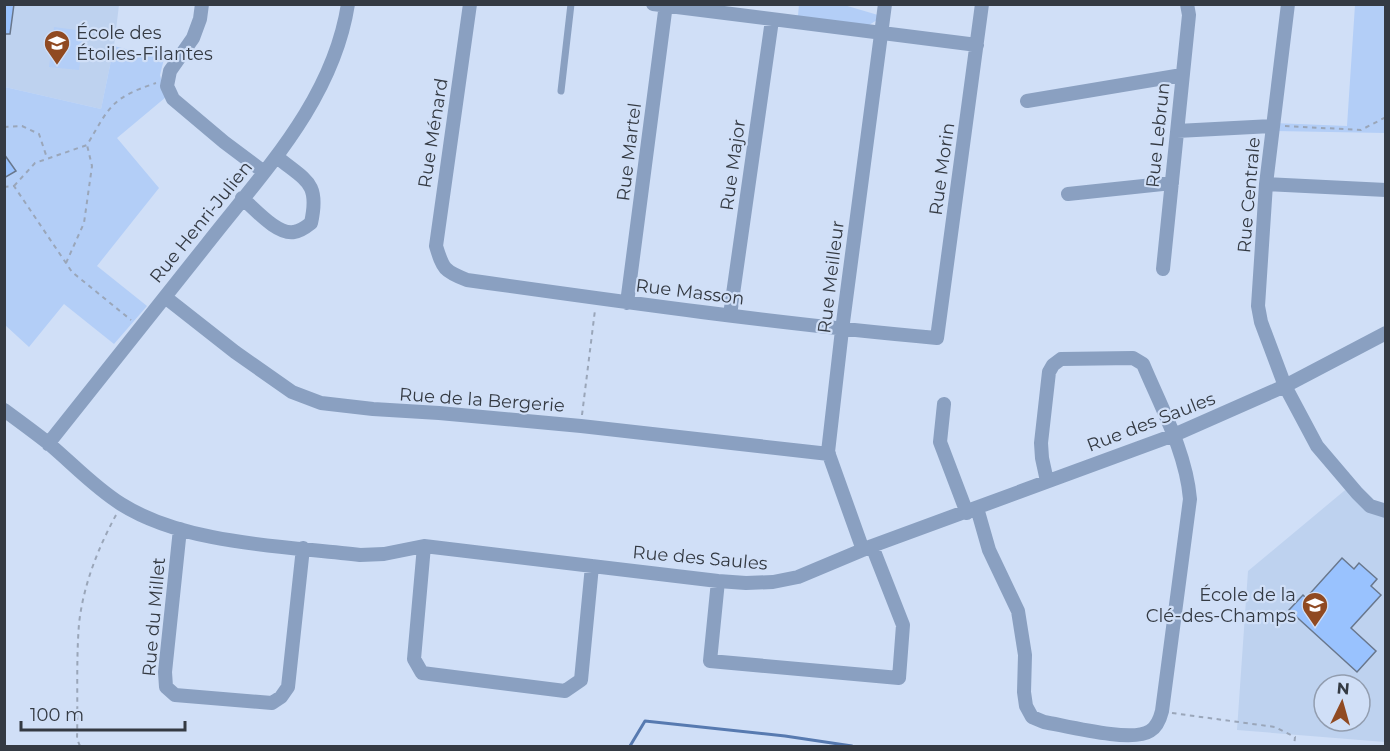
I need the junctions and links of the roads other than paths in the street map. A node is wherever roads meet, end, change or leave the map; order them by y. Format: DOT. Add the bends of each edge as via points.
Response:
graph roads {
  1 [pos="202,4"];
  2 [pos="348,4"];
  3 [pos="470,4"];
  4 [pos="571,4"];
  5 [pos="885,4"];
  6 [pos="982,4"];
  7 [pos="1187,4"];
  8 [pos="1288,4"];
  9 [pos="661,5"];
  10 [pos="772,20"];
  11 [pos="881,33"];
  12 [pos="977,45"];
  13 [pos="1182,75"];
  14 [pos="561,91"];
  15 [pos="1027,101"];
  16 [pos="1273,126"];
  17 [pos="1177,130"];
  18 [pos="277,157"];
  19 [pos="264,172"];
  20 [pos="1172,183"];
  21 [pos="1266,184"];
  22 [pos="1386,190"];
  23 [pos="1068,194"];
  24 [pos="242,198"];
  25 [pos="442,266"];
  26 [pos="1163,270"];
  27 [pos="165,297"];
  28 [pos="627,303"];
  29 [pos="730,315"];
  30 [pos="842,330"];
  31 [pos="1386,333"];
  32 [pos="937,338"];
  33 [pos="1285,386"];
  34 [pos="944,404"];
  35 [pos="4,410"];
  36 [pos="1174,435"];
  37 [pos="48,444"];
  38 [pos="829,454"];
  39 [pos="1047,481"];
  40 [pos="970,511"];
  41 [pos="1386,511"];
  42 [pos="180,529"];
  43 [pos="424,546"];
  44 [pos="303,548"];
  45 [pos="867,548"];
  46 [pos="592,566"];
  47 [pos="718,581"];
  1 -- 19 [label="street" via="193,38 170,70 167,86 173,99"];
  2 -- 18 [label="street, Rue Henri-Julien" via="335,60 314,101"];
  3 -- 25 [label="street, Rue Ménard" via="439,210 436,246"];
  4 -- 14 [label="lane"];
  5 -- 11 [label="street, Rue Meilleur"];
  6 -- 12 [label="street, Rue Morin"];
  7 -- 13 [label="street, Rue Lebrun"];
  8 -- 16 [label="street, Rue Centrale"];
  9 -- 10 [label="street"];
  9 -- 28 [label="street, Rue Martel"];
  10 -- 11 [label="street"];
  10 -- 29 [label="street, Rue Major"];
  11 -- 12 [label="street"];
  11 -- 30 [label="street, Rue Meilleur"];
  12 -- 32 [label="street, Rue Morin"];
  13 -- 15 [label="street"];
  13 -- 17 [label="street, Rue Lebrun"];
  16 -- 17 [label="street"];
  16 -- 21 [label="street, Rue Centrale"];
  17 -- 20 [label="street, Rue Lebrun"];
  18 -- 19 [label="street, Rue Henri-Julien"];
  18 -- 24 [label="street" via="311,186 315,196 311,223 292,233 274,227"];
  19 -- 24 [label="street, Rue Henri-Julien"];
  20 -- 23 [label="street"];
  20 -- 26 [label="street, Rue Lebrun"];
  21 -- 22 [label="street"];
  21 -- 33 [label="street, Rue Centrale" via="1258,306"];
  24 -- 27 [label="street, Rue Henri-Julien"];
  25 -- 28 [label="street, Rue Masson" via="467,280"];
  27 -- 37 [label="street, Rue Henri-Julien"];
  27 -- 38 [label="street, Rue de la Bergerie" via="292,392 321,404 439,412"];
  28 -- 29 [label="street, Rue Masson"];
  29 -- 30 [label="street, Rue Masson"];
  30 -- 32 [label="street, Rue Masson"];
  30 -- 38 [label="street, Rue Meilleur"];
  31 -- 33 [label="street, Rue des Saules"];
  33 -- 36 [label="street, Rue des Saules"];
  33 -- 41 [label="street, Rue Centrale" via="1317,446 1359,496 1370,506"];
  34 -- 40 [label="street" via="940,442"];
  35 -- 37 [label="street, Rue des Saules"];
  36 -- 39 [label="street, Rue des Saules"];
  36 -- 39 [label="street" via="1143,364 1133,358 1061,358 1049,372 1041,444"];
  36 -- 40 [label="street" via="1190,499 1162,711 1151,731 1124,736 1032,717 1024,692 1025,655 1018,611"];
  37 -- 42 [label="street, Rue des Saules" via="122,505 150,520"];
  38 -- 45 [label="street, Rue Meilleur"];
  39 -- 40 [label="street, Rue des Saules"];
  40 -- 45 [label="street, Rue des Saules"];
  42 -- 44 [label="street, Rue des Saules" via="215,539"];
  42 -- 44 [label="street, Rue du Millet" via="165,672 166,687 175,695 272,703 281,697 288,687"];
  43 -- 44 [label="street, Rue des Saules" via="360,555"];
  43 -- 46 [label="street, Rue des Saules"];
  43 -- 46 [label="street" via="414,659 422,674 553,690 565,691 580,680"];
  45 -- 47 [label="street, Rue des Saules" via="798,577 746,583"];
  45 -- 47 [label="street, Rue Meilleur" via="903,625 899,678 710,660"];
  46 -- 47 [label="street, Rue des Saules"];
}
